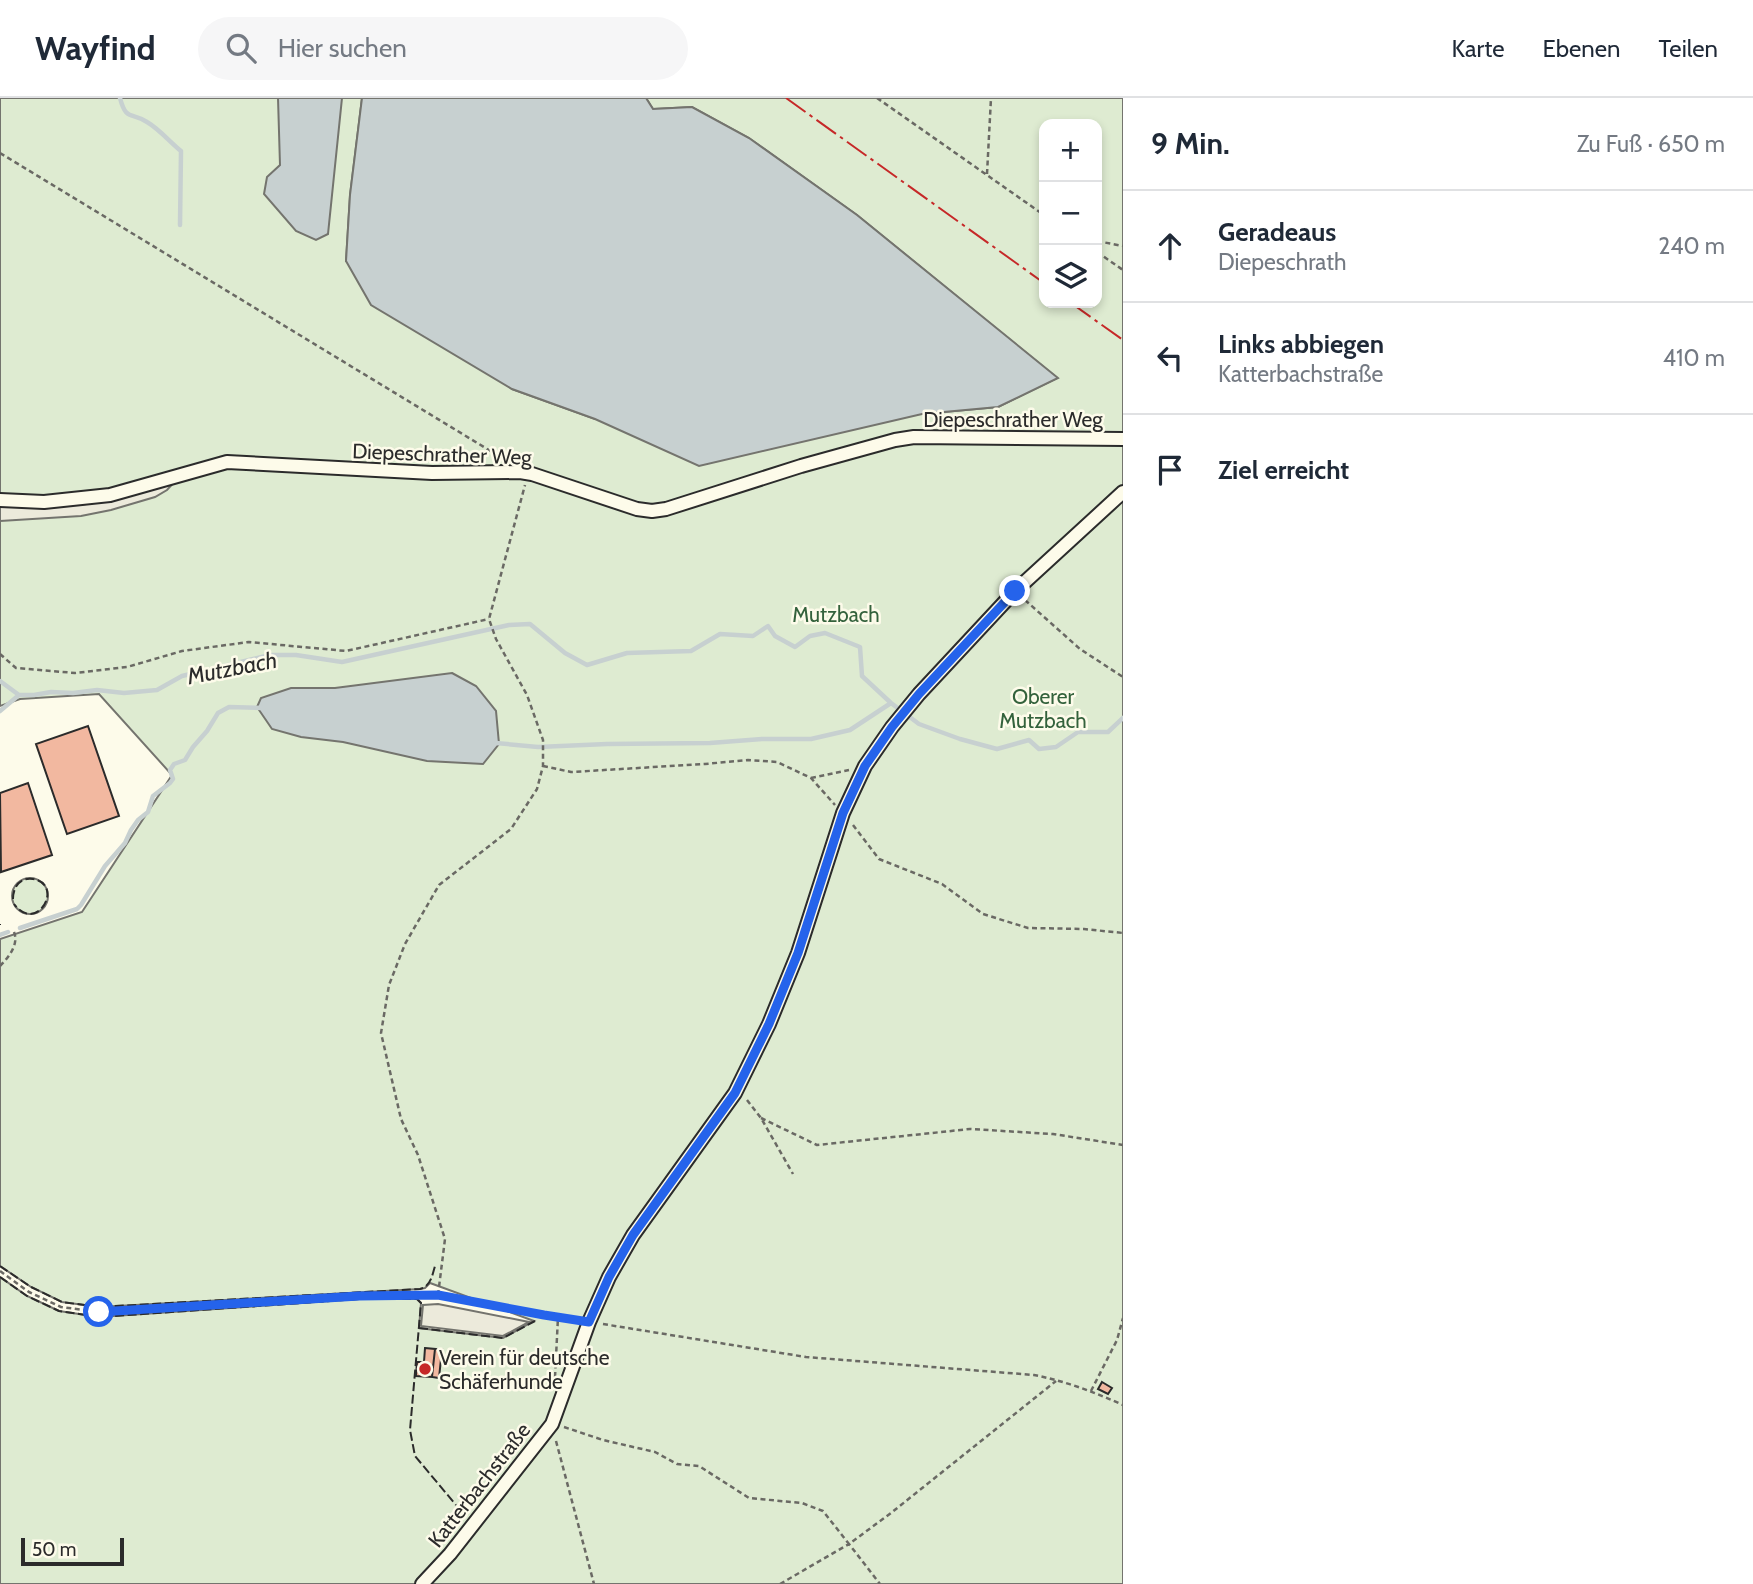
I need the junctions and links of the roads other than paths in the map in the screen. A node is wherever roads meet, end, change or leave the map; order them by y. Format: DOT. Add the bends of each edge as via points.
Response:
graph roads {
  1 [pos="1123,439"];
  2 [pos="1123,492"];
  3 [pos="0,500"];
  4 [pos="422,1584"];
  1 -- 3 [label="street, Diepeschrather Weg" via="914,437 652,511 520,472 432,473 227,462 110,495 44,502"];
  2 -- 4 [label="street, Katterbachstraße" via="1015,591 919,694 865,766 843,813 793,965 735,1093 633,1235 609,1277 552,1424"];
}
